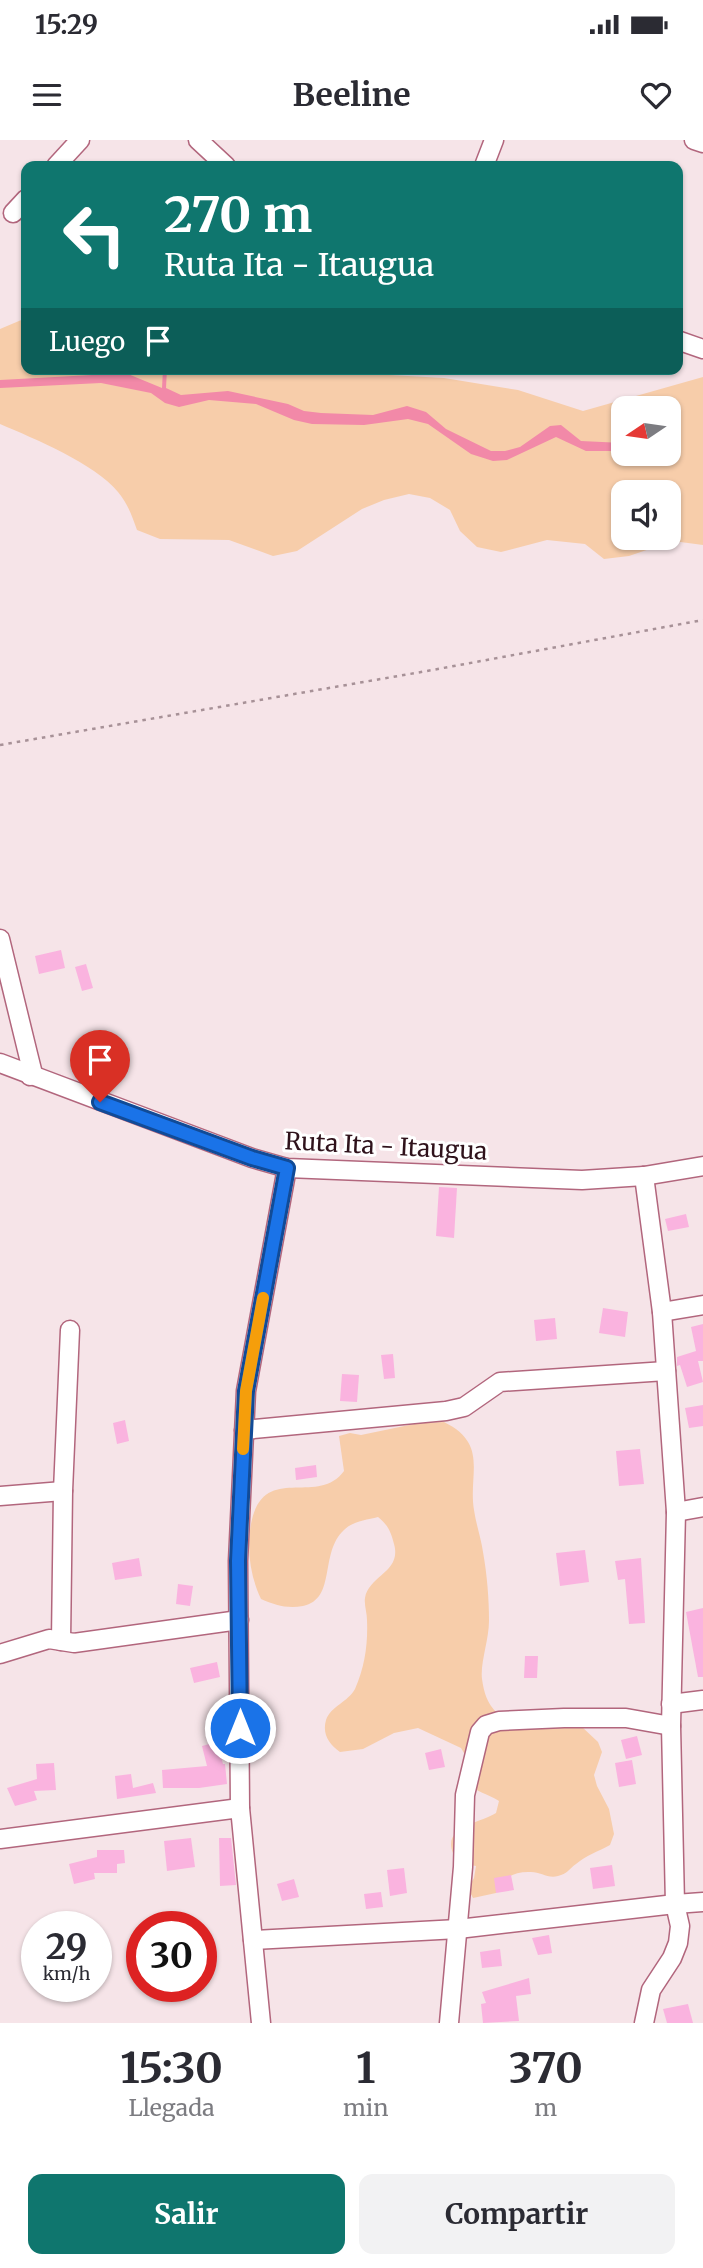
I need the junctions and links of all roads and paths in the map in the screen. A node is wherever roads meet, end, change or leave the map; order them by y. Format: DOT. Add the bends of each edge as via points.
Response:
graph roads {
  1 [pos="80,140"];
  2 [pos="198,140"];
  3 [pos="494,140"];
  4 [pos="694,140"];
  5 [pos="703,143"];
  6 [pos="61,161"];
  7 [pos="221,161"];
  8 [pos="486,161"];
  9 [pos="21,204"];
  10 [pos="13,213"];
  11 [pos="683,342"];
  12 [pos="703,349"];
  13 [pos="703,620"];
  14 [pos="0,745"];
  15 [pos="0,939"];
  16 [pos="0,1063"];
  17 [pos="30,1076"];
  18 [pos="703,1166"];
  19 [pos="287,1168"];
  20 [pos="644,1176"];
  21 [pos="703,1305"];
  22 [pos="662,1312"];
  23 [pos="70,1330"];
  24 [pos="666,1371"];
  25 [pos="244,1430"];
  26 [pos="62,1491"];
  27 [pos="0,1496"];
  28 [pos="703,1507"];
  29 [pos="676,1512"];
  30 [pos="239,1620"];
  31 [pos="61,1641"];
  32 [pos="0,1654"];
  33 [pos="703,1700"];
  34 [pos="671,1704"];
  35 [pos="671,1726"];
  36 [pos="240,1808"];
  37 [pos="0,1839"];
  38 [pos="703,1902"];
  39 [pos="675,1904"];
  40 [pos="458,1929"];
  41 [pos="253,1940"];
  42 [pos="261,2023"];
  43 [pos="449,2023"];
  44 [pos="644,2023"];
  1 -- 6 [label="street"];
  2 -- 7 [label="street"];
  3 -- 8 [label="street"];
  4 -- 5 [label="street"];
  9 -- 10 [label="street"];
  11 -- 12 [label="street"];
  13 -- 14 [label="path"];
  15 -- 17 [label="street"];
  16 -- 17 [label="street, Ruta Ita - Itaugua"];
  17 -- 19 [label="street, Ruta Ita - Itaugua"];
  18 -- 20 [label="street, Ruta Ita - Itaugua"];
  19 -- 20 [label="street, Ruta Ita - Itaugua" via="582,1180"];
  19 -- 25 [label="street" via="246,1391"];
  20 -- 22 [label="street"];
  21 -- 22 [label="street"];
  22 -- 24 [label="street"];
  23 -- 26 [label="street"];
  24 -- 25 [label="street" via="500,1382 464,1407 446,1412"];
  24 -- 29 [label="street"];
  25 -- 30 [label="street"];
  26 -- 27 [label="street"];
  26 -- 31 [label="street"];
  28 -- 29 [label="street"];
  29 -- 34 [label="street"];
  30 -- 31 [label="street" via="74,1643"];
  30 -- 36 [label="street"];
  31 -- 32 [label="street" via="49,1639"];
  33 -- 34 [label="street"];
  34 -- 35 [label="street"];
  35 -- 39 [label="street"];
  35 -- 40 [label="street" via="600,1717 486,1725 475,1745 465,1795"];
  36 -- 37 [label="street"];
  36 -- 41 [label="street"];
  38 -- 39 [label="street"];
  39 -- 40 [label="street"];
  39 -- 44 [label="street" via="678,1943 651,1990"];
  40 -- 41 [label="street"];
  40 -- 43 [label="street"];
  41 -- 42 [label="street"];
}
